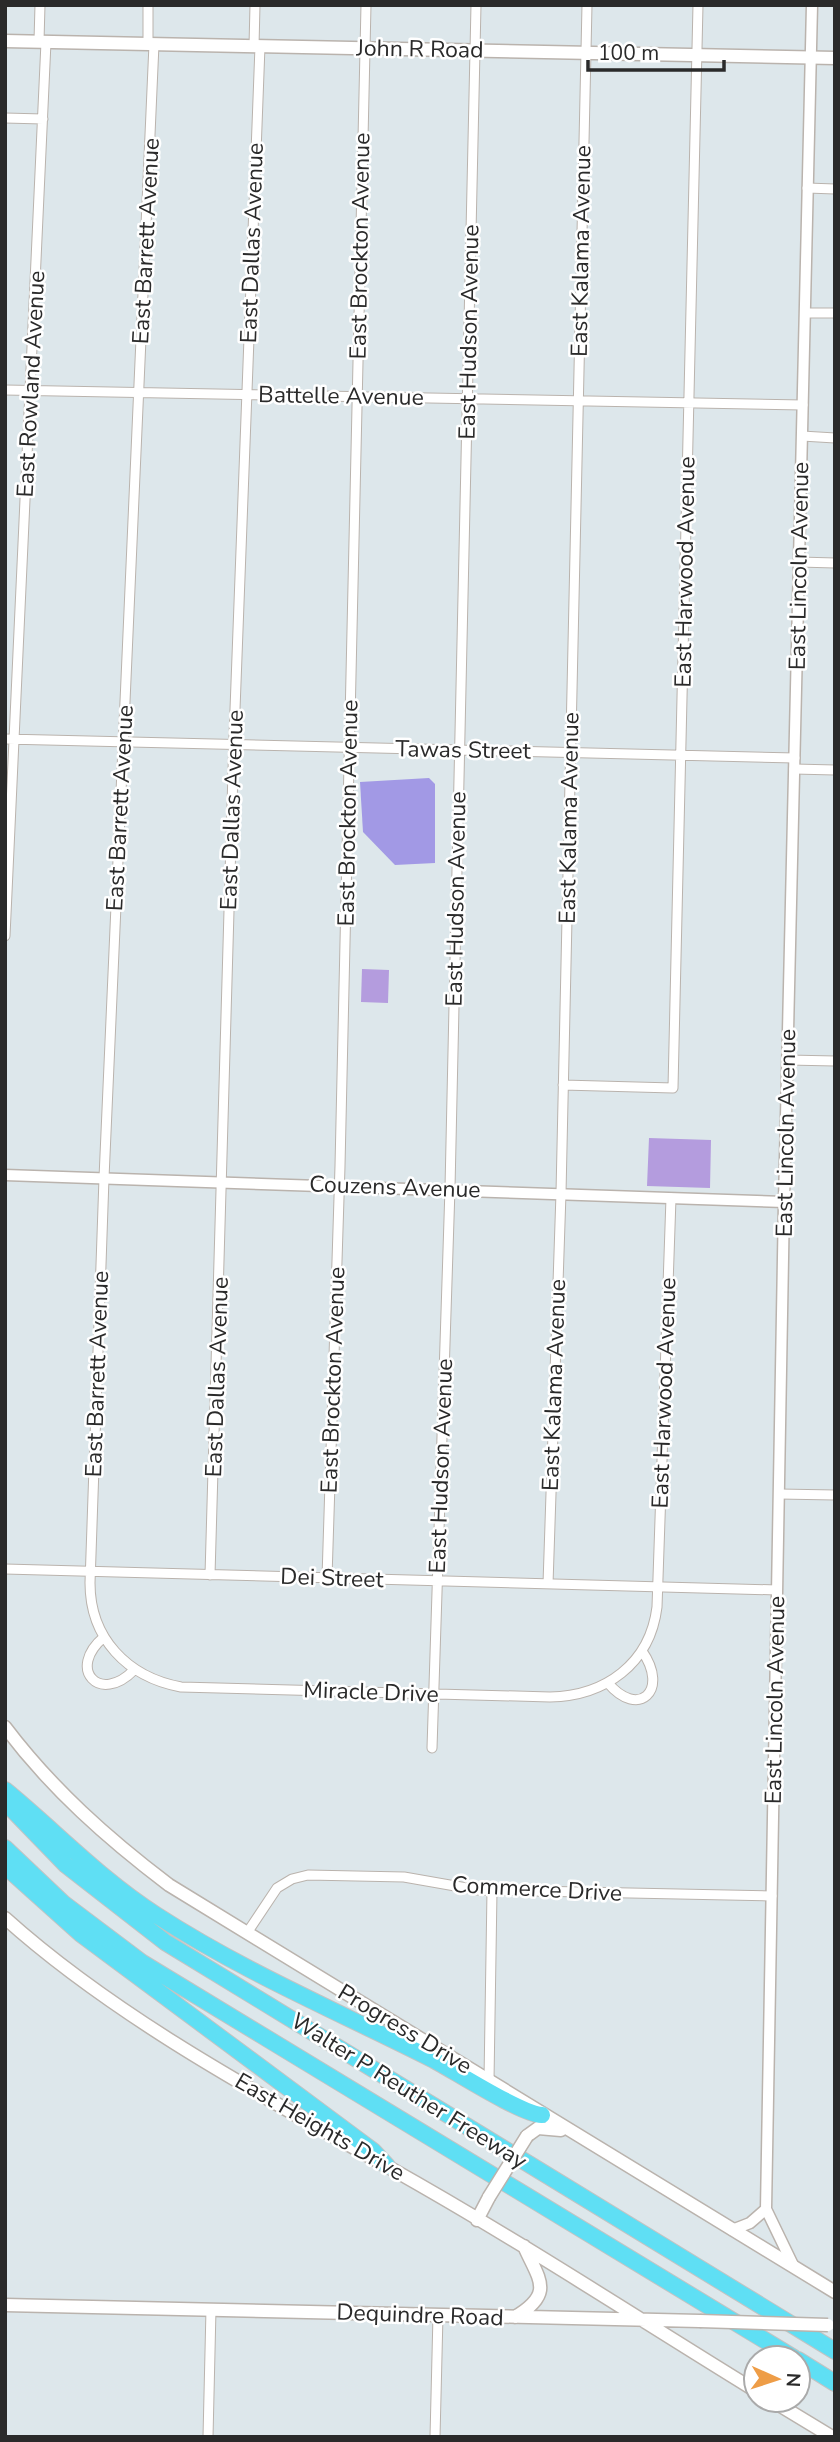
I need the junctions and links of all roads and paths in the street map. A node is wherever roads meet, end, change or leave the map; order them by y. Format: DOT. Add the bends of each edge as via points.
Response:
graph roads {
  1 [pos="40,5"];
  2 [pos="148,5"];
  3 [pos="255,5"];
  4 [pos="366,5"];
  5 [pos="476,5"];
  6 [pos="587,5"];
  7 [pos="698,5"];
  8 [pos="811,5"];
  9 [pos="5,41"];
  10 [pos="43,42"];
  11 [pos="151,43"];
  12 [pos="257,46"];
  13 [pos="365,48"];
  14 [pos="475,50"];
  15 [pos="586,52"];
  16 [pos="697,55"];
  17 [pos="810,57"];
  18 [pos="835,58"];
  19 [pos="5,118"];
  20 [pos="43,119"];
  21 [pos="807,188"];
  22 [pos="835,189"];
  23 [pos="805,313"];
  24 [pos="835,313"];
  25 [pos="5,390"];
  26 [pos="30,391"];
  27 [pos="139,393"];
  28 [pos="247,394"];
  29 [pos="357,396"];
  30 [pos="468,398"];
  31 [pos="578,401"];
  32 [pos="689,403"];
  33 [pos="803,405"];
  34 [pos="802,436"];
  35 [pos="835,438"];
  36 [pos="799,562"];
  37 [pos="835,563"];
  38 [pos="10,739"];
  39 [pos="123,742"];
  40 [pos="234,745"];
  41 [pos="349,747"];
  42 [pos="460,750"];
  43 [pos="570,753"];
  44 [pos="681,755"];
  45 [pos="794,764"];
  46 [pos="835,770"];
  47 [pos="5,936"];
  48 [pos="788,1059"];
  49 [pos="835,1061"];
  50 [pos="563,1085"];
  51 [pos="5,1175"];
  52 [pos="104,1178"];
  53 [pos="223,1181"];
  54 [pos="340,1185"];
  55 [pos="450,1188"];
  56 [pos="561,1193"];
  57 [pos="671,1198"];
  58 [pos="784,1202"];
  59 [pos="779,1494"];
  60 [pos="835,1495"];
  61 [pos="5,1569"];
  62 [pos="90,1572"];
  63 [pos="210,1574"];
  64 [pos="327,1578"];
  65 [pos="437,1581"];
  66 [pos="548,1584"];
  67 [pos="658,1587"];
  68 [pos="777,1590"];
  69 [pos="104,1637"];
  70 [pos="642,1651"];
  71 [pos="134,1670"];
  72 [pos="608,1683"];
  73 [pos="434,1694"];
  74 [pos="5,1727"];
  75 [pos="432,1748"];
  76 [pos="5,1790"];
  77 [pos="5,1802"];
  78 [pos="5,1848"];
  79 [pos="5,1866"];
  80 [pos="492,1891"];
  81 [pos="772,1896"];
  82 [pos="5,1918"];
  83 [pos="247,1933"];
  84 [pos="489,2080"];
  85 [pos="541,2115"];
  86 [pos="568,2132"];
  87 [pos="387,2166"];
  88 [pos="766,2209"];
  89 [pos="477,2220"];
  90 [pos="732,2230"];
  91 [pos="523,2245"];
  92 [pos="795,2268"];
  93 [pos="835,2292"];
  94 [pos="5,2305"];
  95 [pos="211,2309"];
  96 [pos="438,2315"];
  97 [pos="515,2317"];
  98 [pos="645,2320"];
  99 [pos="831,2325"];
  100 [pos="771,2344"];
  101 [pos="835,2351"];
  102 [pos="812,2369"];
  103 [pos="742,2382"];
  104 [pos="835,2383"];
  105 [pos="794,2414"];
  106 [pos="208,2437"];
  107 [pos="435,2437"];
  108 [pos="832,2437"];
  1 -- 10 [label="street, East Rowland Avenue"];
  2 -- 11 [label="street, East Barrett Avenue"];
  3 -- 12 [label="street, East Dallas Avenue"];
  4 -- 13 [label="street, East Brockton Avenue"];
  5 -- 14 [label="street, East Hudson Avenue"];
  6 -- 15 [label="street, East Kalama Avenue"];
  7 -- 16 [label="street, East Harwood Avenue"];
  8 -- 17 [label="street, East Lincoln Avenue"];
  9 -- 10 [label="main road, John R Road"];
  10 -- 11 [label="main road, John R Road"];
  10 -- 20 [label="street, East Rowland Avenue"];
  11 -- 12 [label="main road, John R Road"];
  11 -- 27 [label="street, East Barrett Avenue"];
  12 -- 13 [label="main road, John R Road"];
  12 -- 28 [label="street, East Dallas Avenue"];
  13 -- 14 [label="main road, John R Road"];
  13 -- 29 [label="street, East Brockton Avenue"];
  14 -- 15 [label="main road, John R Road"];
  14 -- 30 [label="street, East Hudson Avenue"];
  15 -- 16 [label="main road, John R Road"];
  15 -- 31 [label="street, East Kalama Avenue"];
  16 -- 17 [label="main road, John R Road"];
  16 -- 32 [label="street, East Harwood Avenue"];
  17 -- 18 [label="main road, John R Road"];
  17 -- 21 [label="street, East Lincoln Avenue"];
  19 -- 20 [label="street"];
  20 -- 26 [label="street, East Rowland Avenue"];
  21 -- 22 [label="street"];
  21 -- 23 [label="street, East Lincoln Avenue"];
  23 -- 24 [label="street"];
  23 -- 33 [label="street, East Lincoln Avenue"];
  25 -- 26 [label="street, Battelle Avenue"];
  26 -- 27 [label="street, Battelle Avenue"];
  26 -- 38 [label="street, East Rowland Avenue"];
  27 -- 28 [label="street, Battelle Avenue"];
  27 -- 39 [label="street, East Barrett Avenue"];
  28 -- 29 [label="street, Battelle Avenue"];
  28 -- 40 [label="street, East Dallas Avenue"];
  29 -- 30 [label="street, Battelle Avenue"];
  29 -- 41 [label="street, East Brockton Avenue"];
  30 -- 31 [label="street, Battelle Avenue"];
  30 -- 42 [label="street, East Hudson Avenue"];
  31 -- 32 [label="street, Battelle Avenue"];
  31 -- 43 [label="street, East Kalama Avenue"];
  32 -- 33 [label="street, Battelle Avenue"];
  32 -- 44 [label="street, East Harwood Avenue"];
  33 -- 34 [label="street, East Lincoln Avenue"];
  34 -- 35 [label="street"];
  34 -- 36 [label="street, East Lincoln Avenue"];
  36 -- 37 [label="street"];
  36 -- 45 [label="street, East Lincoln Avenue"];
  38 -- 39 [label="street, Tawas Street"];
  38 -- 47 [label="street, East Rowland Avenue"];
  39 -- 40 [label="street, Tawas Street"];
  39 -- 52 [label="street, East Barrett Avenue"];
  40 -- 41 [label="street, Tawas Street"];
  40 -- 53 [label="street, East Dallas Avenue"];
  41 -- 42 [label="street, Tawas Street"];
  41 -- 54 [label="street, East Brockton Avenue"];
  42 -- 43 [label="street, Tawas Street"];
  42 -- 55 [label="street, East Hudson Avenue"];
  43 -- 44 [label="street, Tawas Street"];
  43 -- 50 [label="street, East Kalama Avenue"];
  44 -- 45 [label="street, Tawas Street"];
  44 -- 50 [label="street, East Harwood Avenue" via="673,1088"];
  45 -- 46 [label="street, Tawas Street"];
  45 -- 48 [label="street, East Lincoln Avenue"];
  48 -- 49 [label="street"];
  48 -- 58 [label="street, East Lincoln Avenue"];
  50 -- 56 [label="street, East Kalama Avenue"];
  51 -- 52 [label="street, Couzens Avenue"];
  52 -- 53 [label="street, Couzens Avenue"];
  52 -- 62 [label="street, East Barrett Avenue"];
  53 -- 54 [label="street, Couzens Avenue"];
  53 -- 63 [label="street, East Dallas Avenue"];
  54 -- 55 [label="street, Couzens Avenue"];
  54 -- 64 [label="street, East Brockton Avenue"];
  55 -- 56 [label="street, Couzens Avenue"];
  55 -- 65 [label="street, East Hudson Avenue"];
  56 -- 57 [label="street, Couzens Avenue"];
  56 -- 66 [label="street, East Kalama Avenue"];
  57 -- 58 [label="street, Couzens Avenue"];
  57 -- 67 [label="street, East Harwood Avenue"];
  58 -- 59 [label="street, East Lincoln Avenue"];
  59 -- 60 [label="street"];
  59 -- 68 [label="street, East Lincoln Avenue"];
  61 -- 62 [label="street, Dei Street"];
  62 -- 63 [label="street, Dei Street"];
  62 -- 69 [label="street, Miracle Drive" via="92,1608"];
  63 -- 64 [label="street, Dei Street"];
  64 -- 65 [label="street, Dei Street"];
  65 -- 66 [label="street, Dei Street"];
  65 -- 73 [label="street, East Hudson Avenue"];
  66 -- 67 [label="street, Dei Street"];
  67 -- 68 [label="street, Dei Street"];
  67 -- 70 [label="street, Miracle Drive" via="654,1623"];
  68 -- 81 [label="street, East Lincoln Avenue"];
  69 -- 71 [label="street, Miracle Drive"];
  69 -- 71 [label="street" via="87,1659 87,1672 94,1681 113,1685"];
  70 -- 72 [label="street, Miracle Drive"];
  70 -- 72 [label="street" via="654,1672 650,1692 627,1699"];
  71 -- 73 [label="street, Miracle Drive" via="181,1687"];
  72 -- 73 [label="street, Miracle Drive" via="562,1697"];
  73 -- 75 [label="street, East Hudson Avenue"];
  74 -- 83 [label="main road, Progress Drive" via="59,1790 117,1845 169,1885"];
  76 -- 85 [label="highway" via="78,1857 156,1915 530,2114"];
  77 -- 101 [label="highway, Walter P Reuther Freeway" via="66,1865 166,1942"];
  78 -- 100 [label="highway, Walter P Reuther Freeway" via="64,1904 141,1962"];
  79 -- 87 [label="highway" via="81,1934"];
  80 -- 81 [label="street, Commerce Drive"];
  80 -- 83 [label="street, Commerce Drive" via="404,1877 308,1875 277,1888"];
  80 -- 84 [label="street"];
  81 -- 88 [label="street, East Lincoln Avenue"];
  82 -- 87 [label="main road, East Heights Drive" via="101,1994"];
  83 -- 84 [label="main road, Progress Drive"];
  84 -- 85 [label="main road, Progress Drive"];
  85 -- 86 [label="main road, Progress Drive"];
  86 -- 89 [label="main road, bridge" via="543,2128 527,2136"];
  86 -- 90 [label="main road, Progress Drive"];
  87 -- 89 [label="main road, East Heights Drive"];
  88 -- 90 [label="street" via="750,2223"];
  88 -- 92 [label="street, East Lincoln Avenue"];
  89 -- 91 [label="main road, East Heights Drive"];
  90 -- 92 [label="main road, Progress Drive"];
  91 -- 97 [label="main road" via="539,2277 540,2294 535,2304"];
  91 -- 98 [label="main road, East Heights Drive"];
  92 -- 93 [label="main road, Progress Drive"];
  94 -- 95 [label="main road, Dequindre Road"];
  95 -- 96 [label="main road, Dequindre Road"];
  95 -- 106 [label="street"];
  96 -- 97 [label="main road, Dequindre Road"];
  96 -- 107 [label="street"];
  97 -- 98 [label="main road, Dequindre Road"];
  98 -- 99 [label="main road, Dequindre Road, bridge"];
  98 -- 103 [label="main road, East Heights Drive"];
  102 -- 104 [label="highway, Walter P Reuther Freeway"];
  105 -- 108 [label="main road"];
}
